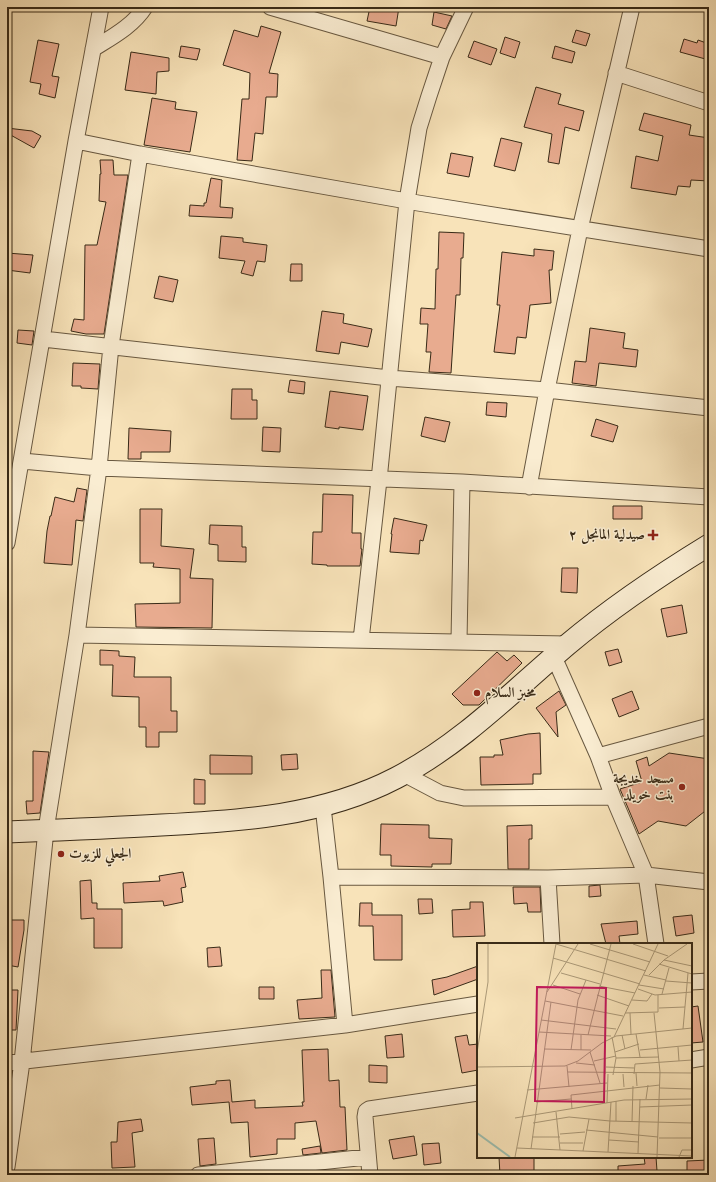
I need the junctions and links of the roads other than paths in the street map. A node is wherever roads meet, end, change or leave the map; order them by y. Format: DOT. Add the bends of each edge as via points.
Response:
graph roads {
  1 [pos="100,7"];
  2 [pos="145,7"];
  3 [pos="270,7"];
  4 [pos="466,7"];
  5 [pos="632,7"];
  6 [pos="93,48"];
  7 [pos="442,58"];
  8 [pos="616,73"];
  9 [pos="709,103"];
  10 [pos="76,141"];
  11 [pos="140,154"];
  12 [pos="407,200"];
  13 [pos="580,229"];
  14 [pos="709,249"];
  15 [pos="43,339"];
  16 [pos="111,346"];
  17 [pos="390,378"];
  18 [pos="547,390"];
  19 [pos="709,408"];
  20 [pos="22,461"];
  21 [pos="99,468"];
  22 [pos="379,480"];
  23 [pos="462,482"];
  24 [pos="529,487"];
  25 [pos="709,497"];
  26 [pos="7,543"];
  27 [pos="709,545"];
  28 [pos="77,635"];
  29 [pos="361,640"];
  30 [pos="459,642"];
  31 [pos="561,651"];
  32 [pos="709,726"];
  33 [pos="598,756"];
  34 [pos="404,774"];
  35 [pos="613,796"];
  36 [pos="323,806"];
  37 [pos="46,830"];
  38 [pos="7,832"];
  39 [pos="646,875"];
  40 [pos="331,877"];
  41 [pos="548,878"];
  42 [pos="709,882"];
  43 [pos="552,943"];
  44 [pos="656,943"];
  45 [pos="709,981"];
  46 [pos="692,982"];
  47 [pos="477,1004"];
  48 [pos="345,1025"];
  49 [pos="709,1057"];
  50 [pos="692,1060"];
  51 [pos="22,1062"];
  52 [pos="7,1063"];
  53 [pos="477,1092"];
  54 [pos="367,1156"];
  55 [pos="7,1167"];
  56 [pos="198,1175"];
  57 [pos="370,1175"];
  1 -- 6 [label="street"];
  2 -- 6 [label="street" via="124,30"];
  3 -- 7 [label="street"];
  4 -- 7 [label="street"];
  5 -- 8 [label="street"];
  6 -- 10 [label="street"];
  7 -- 12 [label="street" via="419,128"];
  8 -- 9 [label="street"];
  8 -- 13 [label="street"];
  10 -- 11 [label="street"];
  10 -- 15 [label="street"];
  11 -- 12 [label="street"];
  11 -- 16 [label="street"];
  12 -- 13 [label="street"];
  12 -- 17 [label="street"];
  13 -- 14 [label="street"];
  13 -- 18 [label="street"];
  15 -- 16 [label="street"];
  15 -- 20 [label="street"];
  16 -- 17 [label="street"];
  16 -- 21 [label="street"];
  17 -- 18 [label="street"];
  17 -- 22 [label="street"];
  18 -- 19 [label="street"];
  18 -- 24 [label="street"];
  20 -- 21 [label="street"];
  20 -- 26 [label="street"];
  21 -- 22 [label="street"];
  21 -- 28 [label="street"];
  22 -- 23 [label="street"];
  22 -- 29 [label="street"];
  23 -- 24 [label="street"];
  23 -- 30 [label="street"];
  24 -- 25 [label="street"];
  27 -- 31 [label="street" via="597,620"];
  28 -- 29 [label="street"];
  28 -- 37 [label="street"];
  29 -- 30 [label="street"];
  30 -- 31 [label="street"];
  31 -- 33 [label="street"];
  31 -- 34 [label="street" via="468,732"];
  32 -- 33 [label="street"];
  33 -- 35 [label="street"];
  34 -- 35 [label="street" via="440,793 464,798"];
  34 -- 36 [label="street" via="362,793"];
  35 -- 39 [label="street"];
  36 -- 37 [label="street" via="225,822"];
  36 -- 40 [label="street"];
  37 -- 38 [label="street"];
  37 -- 51 [label="street"];
  39 -- 41 [label="street"];
  39 -- 42 [label="street"];
  39 -- 44 [label="street"];
  40 -- 41 [label="street"];
  40 -- 48 [label="street"];
  41 -- 43 [label="street"];
  45 -- 46 [label="street"];
  47 -- 48 [label="street"];
  48 -- 51 [label="street"];
  49 -- 50 [label="street"];
  51 -- 52 [label="street"];
  51 -- 55 [label="street"];
  53 -- 54 [label="street" via="369,1109 365,1117"];
  54 -- 56 [label="street"];
  54 -- 57 [label="street"];
}
